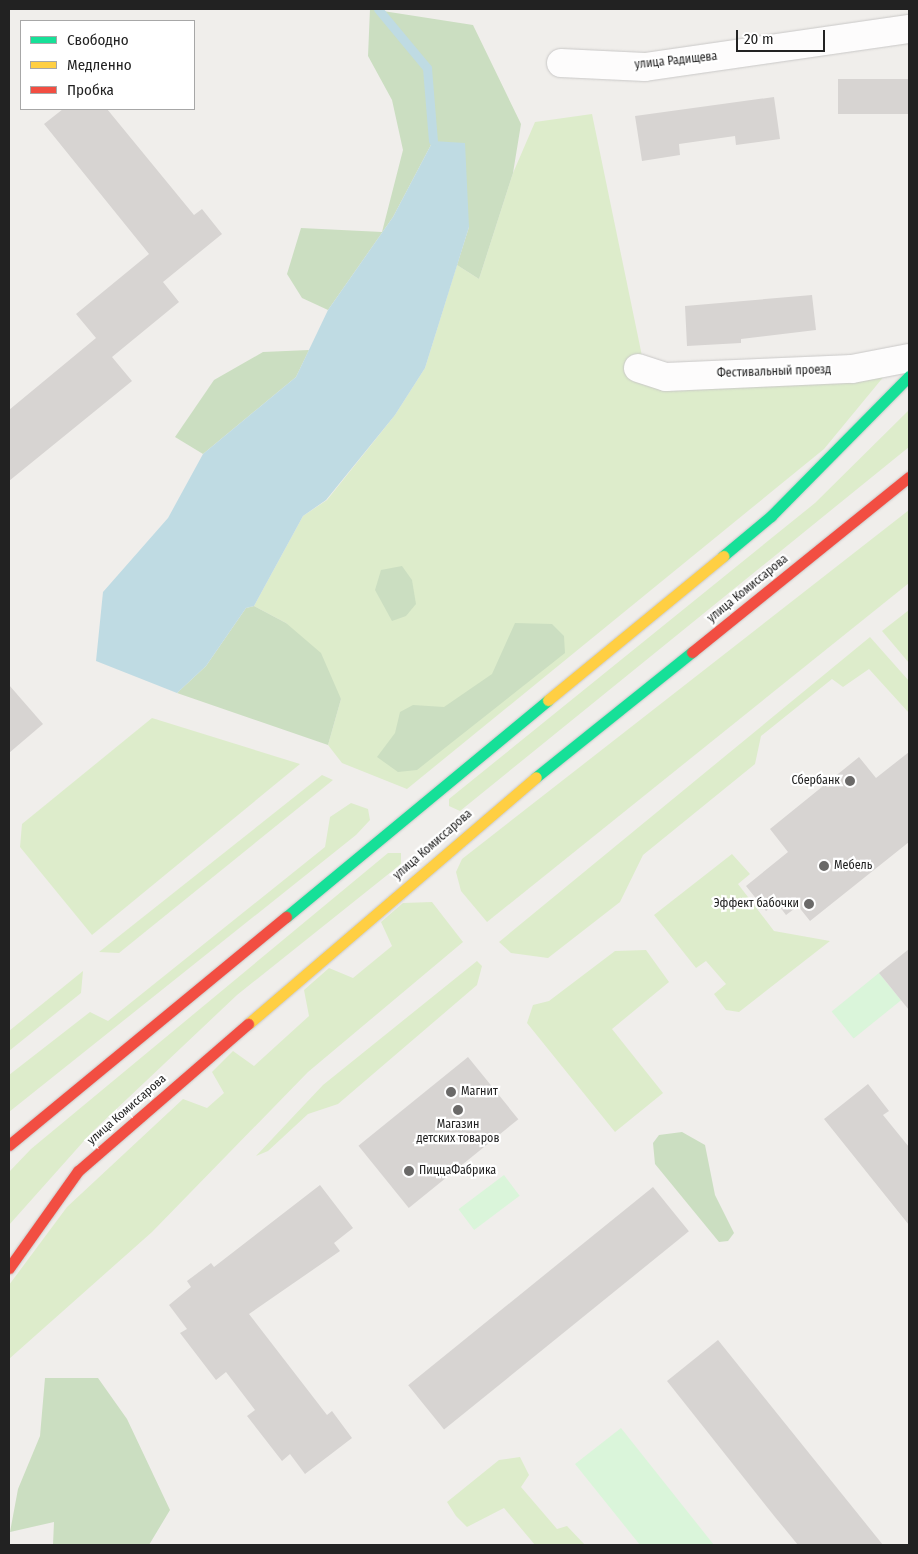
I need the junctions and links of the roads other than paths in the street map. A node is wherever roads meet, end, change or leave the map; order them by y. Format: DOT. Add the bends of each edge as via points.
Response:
graph roads {
  1 [pos="909,29"];
  2 [pos="561,63"];
  3 [pos="909,358"];
  4 [pos="638,368"];
  5 [pos="909,376"];
  6 [pos="909,477"];
  7 [pos="9,1145"];
  8 [pos="9,1268"];
  1 -- 2 [label="street, улица Радищева" via="645,67"];
  3 -- 4 [label="street, Фестивальный проезд" via="852,369 666,377"];
  5 -- 7 [label="main road" via="771,516"];
  6 -- 8 [label="main road, улица Комиссарова" via="473,828 78,1171"];
}
